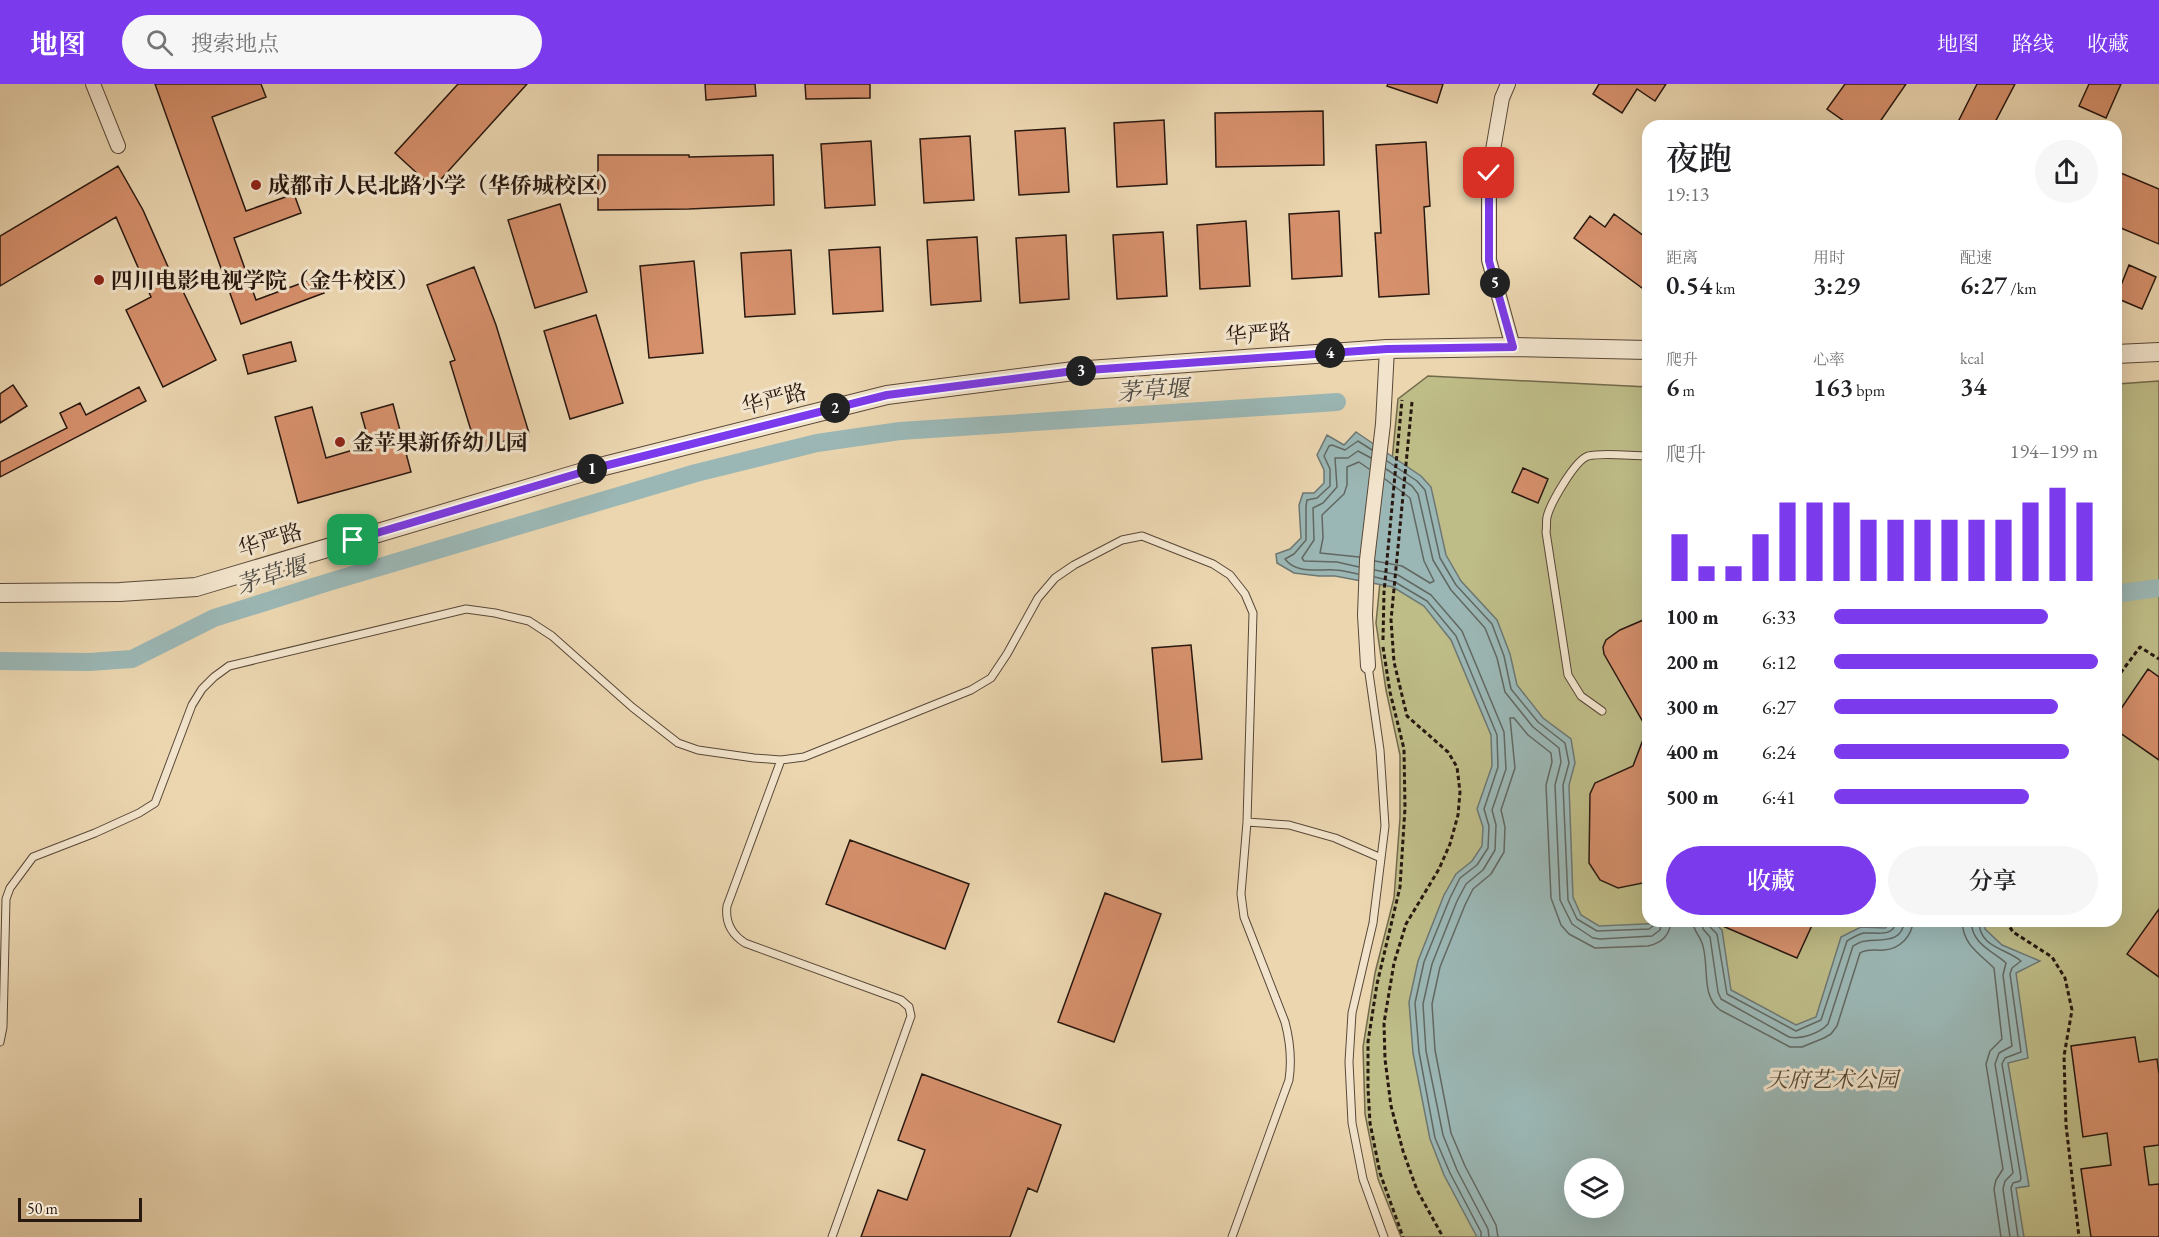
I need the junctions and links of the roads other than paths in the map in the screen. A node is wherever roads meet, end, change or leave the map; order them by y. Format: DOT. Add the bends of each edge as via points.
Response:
graph roads {
  1 [pos="93,84"];
  2 [pos="1508,84"];
  3 [pos="118,146"];
  4 [pos="1513,347"];
  5 [pos="1387,349"];
  6 [pos="1642,350"];
  7 [pos="2159,352"];
  8 [pos="2122,354"];
  9 [pos="1642,456"];
  10 [pos="0,592"];
  11 [pos="1368,666"];
  12 [pos="1602,711"];
  13 [pos="781,760"];
  14 [pos="1247,822"];
  15 [pos="1381,858"];
  16 [pos="0,1042"];
  17 [pos="832,1237"];
  18 [pos="1232,1237"];
  19 [pos="1384,1237"];
  1 -- 3 [label="street"];
  2 -- 4 [label="street" via="1489,173 1489,261"];
  4 -- 5 [label="street, 华严路"];
  4 -- 6 [label="street, 华严路"];
  5 -- 10 [label="street, 华严路" via="1074,371 887,395 600,467 196,587 120,592"];
  5 -- 11 [label="street" via="1383,424 1367,560"];
  7 -- 8 [label="street"];
  9 -- 12 [label="lane" via="1587,456 1577,462 1547,518 1568,675 1581,696"];
  11 -- 15 [label="lane" via="1382,772 1385,826"];
  13 -- 14 [label="lane" via="804,757 991,678 1038,598 1055,578 1122,540 1142,536 1213,564 1230,575 1253,613"];
  13 -- 16 [label="lane" via="698,750 678,743 552,636 529,621 495,613 466,609 229,666 214,676 192,705 155,803 33,857 10,888 6,899"];
  13 -- 17 [label="lane" via="727,906 730,928 745,943 901,1000 909,1007 911,1016"];
  14 -- 15 [label="lane" via="1289,825 1335,838"];
  14 -- 18 [label="lane" via="1241,894 1244,917 1285,1022 1291,1066"];
  15 -- 19 [label="lane" via="1373,923 1352,1013 1349,1062 1352,1123 1361,1168"];
}
